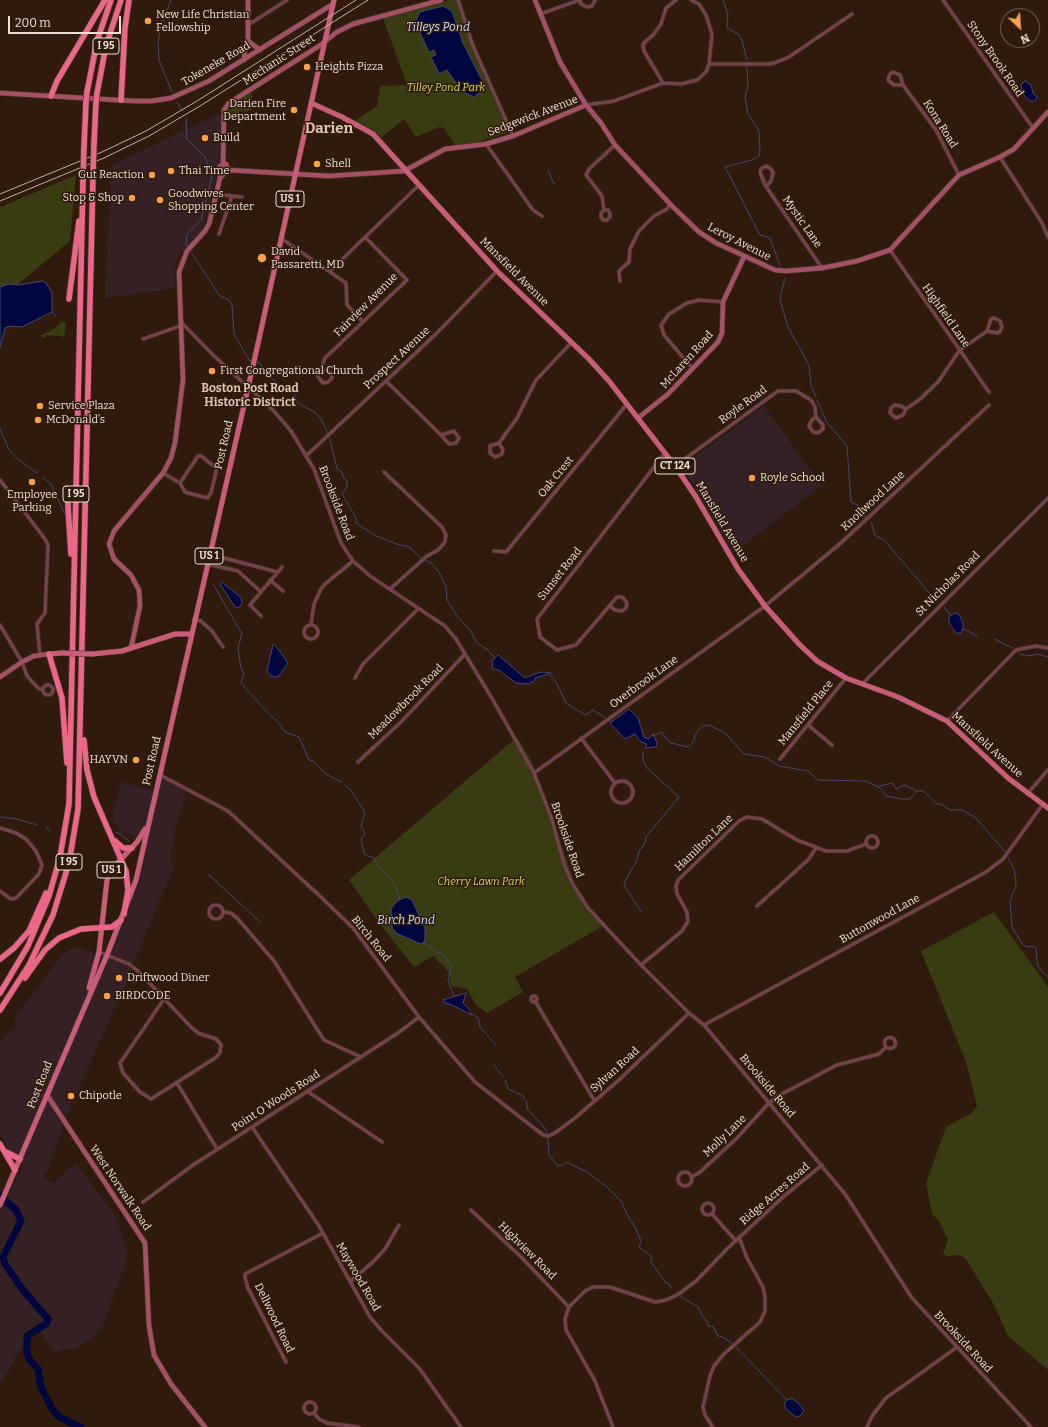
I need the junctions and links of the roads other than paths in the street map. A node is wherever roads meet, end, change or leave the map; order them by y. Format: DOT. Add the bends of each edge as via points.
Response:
graph roads {
  1 [pos="105,0"];
  2 [pos="110,0"];
  3 [pos="121,0"];
  4 [pos="129,0"];
  5 [pos="248,0"];
  6 [pos="287,0"];
  7 [pos="441,0"];
  8 [pos="458,0"];
  9 [pos="535,0"];
  10 [pos="580,0"];
  11 [pos="595,0"];
  12 [pos="676,0"];
  13 [pos="691,0"];
  14 [pos="943,0"];
  15 [pos="333,2"];
  16 [pos="540,14"];
  17 [pos="852,14"];
  18 [pos="248,25"];
  19 [pos="248,41"];
  20 [pos="325,41"];
  21 [pos="260,50"];
  22 [pos="244,60"];
  23 [pos="710,64"];
  24 [pos="663,83"];
  25 [pos="903,85"];
  26 [pos="0,92"];
  27 [pos="51,96"];
  28 [pos="121,100"];
  29 [pos="311,103"];
  30 [pos="586,105"];
  31 [pos="1048,112"];
  32 [pos="1033,128"];
  33 [pos="513,136"];
  34 [pos="486,144"];
  35 [pos="615,145"];
  36 [pos="1000,157"];
  37 [pos="225,170"];
  38 [pos="404,171"];
  39 [pos="295,174"];
  40 [pos="959,175"];
  41 [pos="83,183"];
  42 [pos="418,186"];
  43 [pos="766,187"];
  44 [pos="215,194"];
  45 [pos="232,196"];
  46 [pos="242,197"];
  47 [pos="670,203"];
  48 [pos="604,210"];
  49 [pos="542,216"];
  50 [pos="219,234"];
  51 [pos="365,237"];
  52 [pos="1048,237"];
  53 [pos="281,240"];
  54 [pos="890,250"];
  55 [pos="744,257"];
  56 [pos="822,268"];
  57 [pos="330,270"];
  58 [pos="497,271"];
  59 [pos="620,281"];
  60 [pos="69,299"];
  61 [pos="723,302"];
  62 [pos="363,322"];
  63 [pos="180,323"];
  64 [pos="987,331"];
  65 [pos="143,340"];
  66 [pos="571,343"];
  67 [pos="959,351"];
  68 [pos="692,368"];
  69 [pos="322,371"];
  70 [pos="386,381"];
  71 [pos="248,387"];
  72 [pos="989,392"];
  73 [pos="627,404"];
  74 [pos="989,405"];
  75 [pos="906,409"];
  76 [pos="816,417"];
  77 [pos="638,418"];
  78 [pos="441,435"];
  79 [pos="499,443"];
  80 [pos="665,453"];
  81 [pos="306,456"];
  82 [pos="675,466"];
  83 [pos="384,472"];
  84 [pos="163,473"];
  85 [pos="0,480"];
  86 [pos="180,483"];
  87 [pos="67,490"];
  88 [pos="1048,498"];
  89 [pos="494,551"];
  90 [pos="209,554"];
  91 [pos="234,561"];
  92 [pos="353,561"];
  93 [pos="208,564"];
  94 [pos="282,567"];
  95 [pos="233,570"];
  96 [pos="277,572"];
  97 [pos="270,580"];
  98 [pos="390,589"];
  99 [pos="284,591"];
  100 [pos="261,592"];
  101 [pos="610,606"];
  102 [pos="765,606"];
  103 [pos="418,609"];
  104 [pos="74,612"];
  105 [pos="261,616"];
  106 [pos="194,619"];
  107 [pos="0,625"];
  108 [pos="311,626"];
  109 [pos="191,634"];
  110 [pos="223,647"];
  111 [pos="131,648"];
  112 [pos="1048,648"];
  113 [pos="49,654"];
  114 [pos="465,654"];
  115 [pos="40,655"];
  116 [pos="22,662"];
  117 [pos="0,677"];
  118 [pos="355,678"];
  119 [pos="846,678"];
  120 [pos="862,684"];
  121 [pos="43,690"];
  122 [pos="81,711"];
  123 [pos="947,721"];
  124 [pos="808,724"];
  125 [pos="581,738"];
  126 [pos="832,745"];
  127 [pos="780,759"];
  128 [pos="358,762"];
  129 [pos="1048,770"];
  130 [pos="534,773"];
  131 [pos="160,774"];
  132 [pos="615,783"];
  133 [pos="1027,794"];
  134 [pos="69,804"];
  135 [pos="1043,804"];
  136 [pos="1048,808"];
  137 [pos="148,824"];
  138 [pos="0,828"];
  139 [pos="112,838"];
  140 [pos="866,844"];
  141 [pos="132,848"];
  142 [pos="816,848"];
  143 [pos="60,858"];
  144 [pos="121,858"];
  145 [pos="0,891"];
  146 [pos="757,906"];
  147 [pos="223,912"];
  148 [pos="124,914"];
  149 [pos="121,920"];
  150 [pos="102,927"];
  151 [pos="98,952"];
  152 [pos="106,955"];
  153 [pos="0,959"];
  154 [pos="641,965"];
  155 [pos="0,993"];
  156 [pos="164,999"];
  157 [pos="7,1000"];
  158 [pos="536,1001"];
  159 [pos="83,1008"];
  160 [pos="0,1010"];
  161 [pos="689,1013"];
  162 [pos="419,1017"];
  163 [pos="704,1025"];
  164 [pos="886,1047"];
  165 [pos="362,1057"];
  166 [pos="177,1083"];
  167 [pos="307,1091"];
  168 [pos="47,1096"];
  169 [pos="594,1100"];
  170 [pos="768,1104"];
  171 [pos="252,1127"];
  172 [pos="547,1136"];
  173 [pos="382,1142"];
  174 [pos="0,1144"];
  175 [pos="217,1149"];
  176 [pos="20,1159"];
  177 [pos="822,1165"];
  178 [pos="15,1170"];
  179 [pos="691,1177"];
  180 [pos="143,1202"];
  181 [pos="0,1205"];
  182 [pos="471,1210"];
  183 [pos="712,1214"];
  184 [pos="399,1225"];
  185 [pos="323,1233"];
  186 [pos="740,1237"];
  187 [pos="736,1241"];
  188 [pos="350,1281"];
  189 [pos="569,1307"];
  190 [pos="956,1348"];
  191 [pos="286,1362"];
  192 [pos="314,1413"];
  193 [pos="205,1427"];
  194 [pos="359,1427"];
  195 [pos="461,1427"];
  196 [pos="613,1427"];
  197 [pos="712,1427"];
  198 [pos="867,1427"];
  199 [pos="1030,1427"];
  1 -- 27 [label="highway" via="57,81"];
  2 -- 41 [label="highway, I 95, bridge" via="97,41 87,92"];
  3 -- 122 [label="highway, I 95, bridge" via="106,46 96,103"];
  4 -- 28 [label="highway"];
  5 -- 18 [label="street"];
  6 -- 18 [label="street"];
  7 -- 20 [label="street, Mechanic Street" via="353,24"];
  8 -- 33 [label="street" via="473,46"];
  9 -- 16 [label="street, Leroy Avenue"];
  10 -- 11 [label="street" via="581,4 587,7 592,6"];
  10 -- 16 [label="street"];
  12 -- 24 [label="street" via="666,8 661,24 643,44 644,51"];
  13 -- 23 [label="street" via="699,4 710,24"];
  14 -- 32 [label="street, Stony Brook Road"];
  15 -- 20 [label="main road, Post Road / US 1"];
  15 -- 21 [label="street, Tokeneke Road"];
  16 -- 30 [label="street, Leroy Avenue" via="560,62"];
  17 -- 23 [label="street" via="789,57 777,62"];
  18 -- 19 [label="street"];
  19 -- 21 [label="street"];
  19 -- 22 [label="street"];
  20 -- 29 [label="main road, Post Road / US 1"];
  20 -- 37 [label="street, Mechanic Street" via="230,103 224,110 223,164 227,165"];
  21 -- 22 [label="street, Tokeneke Road"];
  22 -- 28 [label="street, Tokeneke Road" via="177,96 152,101"];
  23 -- 24 [label="street" via="697,80 680,84"];
  24 -- 30 [label="street" via="614,102"];
  25 -- 25 [label="street, Kona Road" via="891,83 888,80 890,74 893,72 900,75"];
  25 -- 40 [label="street, Kona Road" via="936,130"];
  26 -- 27 [label="street, Tokeneke Road"];
  27 -- 28 [label="street, Tokeneke Road"];
  29 -- 38 [label="main road, Mansfield Avenue / CT 124" via="373,134"];
  29 -- 39 [label="main road, Post Road / US 1"];
  30 -- 33 [label="street, Sedgewick Avenue"];
  30 -- 35 [label="street, Leroy Avenue"];
  31 -- 32 [label="street, Leroy Avenue"];
  32 -- 36 [label="street, Leroy Avenue" via="1014,149"];
  33 -- 34 [label="street, Sedgewick Avenue"];
  34 -- 38 [label="street, Sedgewick Avenue" via="445,149"];
  34 -- 49 [label="street" via="532,210"];
  35 -- 47 [label="street, Leroy Avenue"];
  35 -- 48 [label="street" via="588,169 586,175 602,196"];
  36 -- 40 [label="street, Leroy Avenue"];
  36 -- 52 [label="street" via="1042,223"];
  37 -- 39 [label="street, Sedgewick Avenue"];
  37 -- 44 [label="street"];
  38 -- 39 [label="street, Sedgewick Avenue" via="331,176"];
  38 -- 42 [label="main road, Mansfield Avenue / CT 124"];
  39 -- 53 [label="main road, Post Road / US 1"];
  40 -- 54 [label="street, Leroy Avenue"];
  41 -- 60 [label="highway"];
  41 -- 104 [label="highway, I 95"];
  42 -- 51 [label="street"];
  42 -- 58 [label="main road, Mansfield Avenue / CT 124"];
  43 -- 43 [label="street, Mystic Lane" via="760,172 766,166 773,174"];
  43 -- 56 [label="street, Mystic Lane"];
  44 -- 45 [label="street"];
  44 -- 63 [label="street" via="209,224 187,251 179,272"];
  45 -- 46 [label="street"];
  45 -- 50 [label="street"];
  47 -- 55 [label="street, Leroy Avenue" via="699,232"];
  47 -- 59 [label="street" via="639,231 630,249 629,262 619,271"];
  51 -- 57 [label="street"];
  51 -- 62 [label="street, Fairview Avenue" via="407,280"];
  53 -- 57 [label="street"];
  53 -- 71 [label="main road, Post Road / US 1"];
  54 -- 56 [label="street, Leroy Avenue" via="857,261"];
  54 -- 67 [label="street, Highfield Lane"];
  55 -- 56 [label="street, Leroy Avenue" via="775,270"];
  55 -- 61 [label="street, McLaren Road"];
  57 -- 62 [label="street" via="346,283 347,305"];
  58 -- 66 [label="main road, Mansfield Avenue / CT 124"];
  58 -- 70 [label="street, Prospect Avenue"];
  61 -- 68 [label="street, McLaren Road" via="722,334 718,342"];
  61 -- 68 [label="street" via="687,302 668,314 661,325 664,335"];
  62 -- 69 [label="street, Fairview Avenue" via="324,358"];
  63 -- 65 [label="street"];
  63 -- 71 [label="street, Brookside Road"];
  63 -- 84 [label="street" via="182,380 176,443"];
  64 -- 64 [label="street" via="991,319 1000,321 1000,332"];
  64 -- 67 [label="street"];
  66 -- 73 [label="main road, Mansfield Avenue / CT 124" via="609,381"];
  66 -- 79 [label="street" via="536,380 517,418"];
  67 -- 72 [label="street, Highfield Lane"];
  67 -- 75 [label="street" via="938,382"];
  68 -- 77 [label="street, McLaren Road" via="668,394"];
  69 -- 69 [label="street" via="319,380 323,383 328,382 332,378 331,373 327,370"];
  70 -- 78 [label="street"];
  70 -- 81 [label="street, Prospect Avenue"];
  71 -- 81 [label="street, Brookside Road" via="291,431"];
  71 -- 90 [label="main road, Post Road / US 1"];
  73 -- 77 [label="main road, Mansfield Avenue / CT 124"];
  73 -- 89 [label="street, Oak Crest" via="506,552"];
  74 -- 102 [label="street, Knollwood Lane" via="842,542"];
  75 -- 75 [label="street" via="903,415 896,418 890,413 895,405"];
  76 -- 76 [label="street, Royle Road" via="823,425 818,433 813,432 809,426"];
  76 -- 82 [label="street, Royle Road" via="815,407 807,397 796,391 778,391"];
  77 -- 80 [label="main road, Mansfield Avenue / CT 124"];
  78 -- 78 [label="street" via="454,431 459,438 456,443 449,444"];
  79 -- 79 [label="street" via="503,450 502,454 495,457 489,450 490,446"];
  80 -- 82 [label="main road, Mansfield Avenue / CT 124"];
  80 -- 101 [label="street, Sunset Road" via="537,619 540,637 557,650 576,645"];
  81 -- 92 [label="street, Brookside Road" via="319,481 341,543"];
  82 -- 102 [label="main road, Mansfield Avenue / CT 124" via="696,496 738,569"];
  83 -- 98 [label="street" via="442,527 446,535 438,550 418,563"];
  84 -- 86 [label="street"];
  84 -- 111 [label="street" via="114,531 109,544 114,559 131,576 139,590 140,606"];
  85 -- 115 [label="street" via="48,545 45,613 37,624"];
  86 -- 86 [label="street" via="185,492 207,498 211,493 215,466 198,456"];
  87 -- 104 [label="highway"];
  88 -- 120 [label="street, St Nicholas Road"];
  90 -- 91 [label="street"];
  90 -- 93 [label="main road, Post Road / US 1"];
  91 -- 95 [label="street"];
  91 -- 96 [label="street"];
  92 -- 98 [label="street, Brookside Road"];
  92 -- 108 [label="street" via="321,589 314,604"];
  93 -- 95 [label="street"];
  93 -- 106 [label="main road, Post Road / US 1"];
  94 -- 96 [label="street"];
  95 -- 100 [label="street" via="238,571"];
  96 -- 97 [label="street"];
  97 -- 99 [label="street"];
  97 -- 100 [label="street"];
  98 -- 103 [label="street, Brookside Road"];
  100 -- 105 [label="street" via="250,605"];
  101 -- 101 [label="street, Sunset Road" via="619,596 627,603 622,611"];
  102 -- 119 [label="main road, Mansfield Avenue / CT 124" via="798,644 817,661"];
  102 -- 125 [label="street, Overbrook Lane"];
  103 -- 114 [label="street, Brookside Road" via="445,626"];
  103 -- 118 [label="street" via="363,664"];
  104 -- 134 [label="highway, I 95"];
  106 -- 109 [label="main road, Post Road / US 1"];
  106 -- 110 [label="street" via="201,621 212,631"];
  107 -- 116 [label="street"];
  108 -- 108 [label="street" via="306,628 305,633 312,639 318,632"];
  109 -- 111 [label="main road" via="175,634"];
  109 -- 131 [label="main road, Post Road / US 1"];
  111 -- 113 [label="main road, bridge" via="113,653"];
  112 -- 123 [label="street" via="1036,646 1016,650"];
  113 -- 115 [label="street"];
  113 -- 134 [label="highway" via="64,711"];
  114 -- 128 [label="street, Meadowbrook Road" via="401,722"];
  114 -- 130 [label="street, Brookside Road"];
  115 -- 116 [label="street"];
  116 -- 117 [label="street"];
  116 -- 121 [label="street" via="27,676"];
  119 -- 120 [label="main road, Mansfield Avenue / CT 124"];
  119 -- 124 [label="street, Mansfield Place"];
  120 -- 123 [label="main road, Mansfield Avenue / CT 124" via="898,697"];
  122 -- 139 [label="highway" via="90,783 99,811"];
  122 -- 157 [label="highway, I 95" via="78,809 69,862 48,928"];
  123 -- 133 [label="main road, Mansfield Avenue / CT 124"];
  124 -- 126 [label="street"];
  124 -- 127 [label="street, Mansfield Place"];
  125 -- 130 [label="street, Overbrook Lane"];
  125 -- 132 [label="street"];
  129 -- 133 [label="street"];
  130 -- 154 [label="street, Brookside Road" via="572,883 595,917"];
  131 -- 137 [label="main road, Post Road / US 1"];
  131 -- 162 [label="street, Birch Road" via="228,811 322,898 357,933"];
  132 -- 132 [label="street" via="611,789 613,799 622,803 629,800 633,791 631,785 622,781"];
  133 -- 135 [label="main road, Mansfield Avenue / CT 124"];
  134 -- 143 [label="highway, I 95"];
  135 -- 136 [label="main road, Mansfield Avenue / CT 124"];
  135 -- 163 [label="street, Buttonwood Lane" via="1010,851 986,872"];
  137 -- 141 [label="main road, Post Road / US 1"];
  137 -- 148 [label="main road, Post Road / US 1" via="137,876"];
  138 -- 145 [label="street" via="26,839 42,865 39,874 16,898 11,899"];
  139 -- 141 [label="highway" via="123,848"];
  139 -- 144 [label="highway"];
  140 -- 140 [label="street, Hamilton Lane" via="873,848 877,840 869,836"];
  140 -- 142 [label="street, Hamilton Lane" via="846,851 833,852"];
  141 -- 144 [label="main road, Post Road / US 1"];
  142 -- 146 [label="street" via="809,859"];
  142 -- 154 [label="street, Hamilton Lane" via="762,819 747,817 739,821 678,880 677,894 687,912 688,921 682,931"];
  143 -- 153 [label="highway" via="33,924 19,943"];
  143 -- 155 [label="highway, I 95" via="37,928"];
  144 -- 148 [label="highway" via="128,886"];
  144 -- 150 [label="main road, Post Road / US 1" via="107,880"];
  147 -- 147 [label="street" via="220,906 216,905 211,907 209,912 216,919 221,917"];
  147 -- 165 [label="street" via="231,913 238,919 274,961 324,1040"];
  148 -- 149 [label="main road, Post Road / US 1"];
  149 -- 150 [label="highway" via="114,926"];
  149 -- 152 [label="main road, Post Road / US 1"];
  150 -- 151 [label="main road, Post Road / US 1"];
  150 -- 157 [label="highway" via="76,930 54,942"];
  151 -- 152 [label="street"];
  151 -- 159 [label="main road, Post Road / US 1"];
  152 -- 156 [label="street" via="138,971"];
  152 -- 159 [label="main road, Post Road / US 1"];
  154 -- 161 [label="street, Brookside Road"];
  156 -- 166 [label="street" via="191,1027 216,1039 221,1047 216,1058"];
  156 -- 166 [label="street" via="120,1061 120,1065 128,1078 148,1098 155,1097"];
  157 -- 160 [label="highway, I 95"];
  158 -- 169 [label="street"];
  159 -- 168 [label="main road, Post Road / US 1"];
  161 -- 163 [label="street, Brookside Road"];
  161 -- 169 [label="street, Sylvan Road" via="620,1079"];
  162 -- 165 [label="street, Point O Woods Road"];
  162 -- 172 [label="street, Birch Road" via="475,1082"];
  163 -- 170 [label="street, Brookside Road"];
  164 -- 170 [label="street, Molly Lane" via="879,1054 837,1065 792,1088"];
  165 -- 167 [label="street, Point O Woods Road"];
  166 -- 175 [label="street"];
  167 -- 171 [label="street, Point O Woods Road"];
  167 -- 173 [label="street"];
  168 -- 176 [label="main road, Post Road / US 1"];
  168 -- 193 [label="street, West Norwalk Road" via="145,1243 149,1326 154,1355 171,1384"];
  169 -- 172 [label="street, Sylvan Road" via="562,1128"];
  170 -- 177 [label="street, Brookside Road"];
  170 -- 179 [label="street, Molly Lane" via="738,1138 699,1173"];
  171 -- 175 [label="street, Point O Woods Road"];
  171 -- 185 [label="street, Maywood Road"];
  174 -- 176 [label="highway" via="10,1155"];
  174 -- 178 [label="highway"];
  175 -- 180 [label="street, Point O Woods Road"];
  176 -- 178 [label="main road, Post Road / US 1"];
  177 -- 186 [label="street, Ridge Acres Road"];
  177 -- 190 [label="street, Brookside Road" via="854,1206 912,1298"];
  178 -- 181 [label="main road, US 1"];
  179 -- 179 [label="street, Molly Lane" via="687,1172 683,1172 678,1180 682,1185 687,1185 691,1182"];
  182 -- 189 [label="street, Highview Road"];
  183 -- 183 [label="street" via="713,1205 704,1205 703,1214"];
  183 -- 187 [label="street"];
  184 -- 188 [label="street" via="374,1262"];
  185 -- 188 [label="street, Maywood Road"];
  185 -- 191 [label="street, Dellwood Road" via="245,1274 248,1288"];
  186 -- 187 [label="street, Ridge Acres Road"];
  186 -- 197 [label="street, Ridge Acres Road" via="747,1258 763,1287 766,1304 760,1322 714,1366 706,1386 703,1407"];
  187 -- 189 [label="street, Ridge Acres Road" via="696,1281 678,1294 655,1302 610,1287 593,1287 580,1295"];
  188 -- 195 [label="street, Maywood Road" via="374,1323 418,1368"];
  189 -- 196 [label="street" via="565,1319 566,1330 595,1381"];
  190 -- 198 [label="street" via="886,1398"];
  190 -- 199 [label="street, Brookside Road"];
  192 -- 192 [label="street" via="315,1405 312,1402 306,1403 305,1411"];
  192 -- 194 [label="street" via="327,1423"];
}
